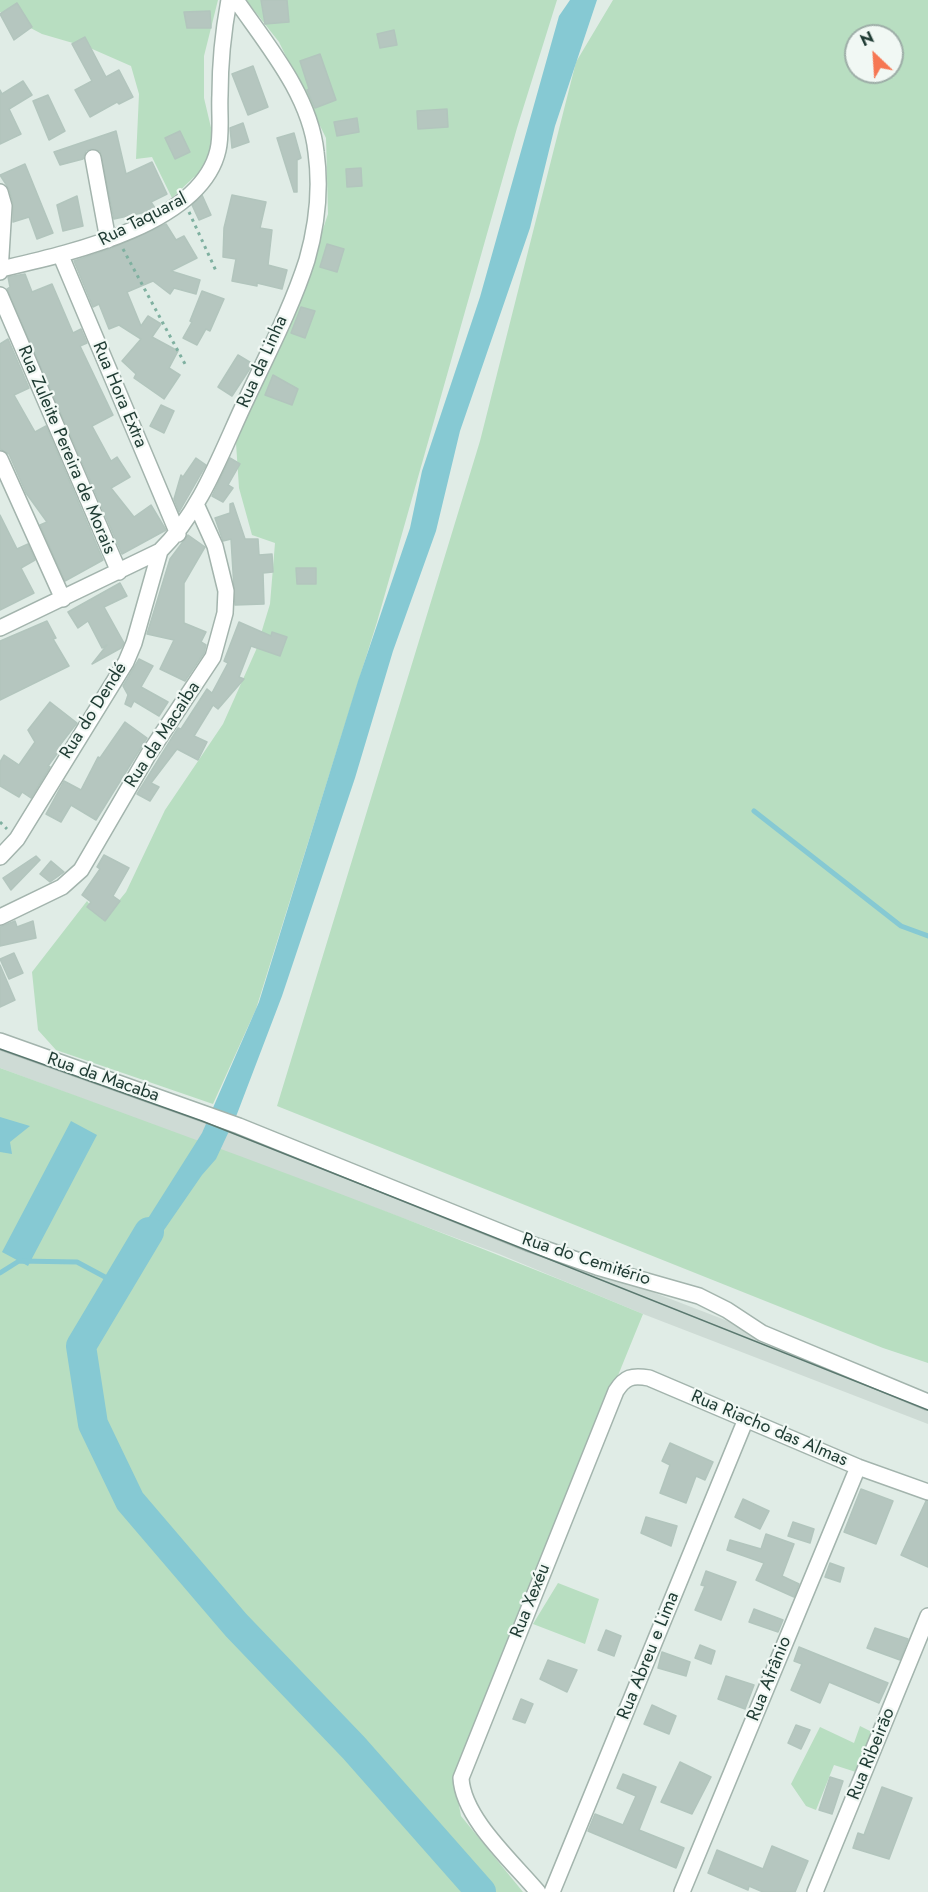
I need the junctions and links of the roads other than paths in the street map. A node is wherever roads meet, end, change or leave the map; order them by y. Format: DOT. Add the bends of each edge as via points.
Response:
graph roads {
  1 [pos="229,0"];
  2 [pos="237,0"];
  3 [pos="93,158"];
  4 [pos="1,202"];
  5 [pos="113,238"];
  6 [pos="61,256"];
  7 [pos="0,270"];
  8 [pos="0,295"];
  9 [pos="0,459"];
  10 [pos="196,504"];
  11 [pos="178,534"];
  12 [pos="160,551"];
  13 [pos="119,572"];
  14 [pos="63,599"];
  15 [pos="0,628"];
  16 [pos="0,857"];
  17 [pos="0,917"];
  18 [pos="0,1041"];
  19 [pos="239,1126"];
  20 [pos="616,1391"];
  21 [pos="928,1402"];
  22 [pos="746,1419"];
  23 [pos="858,1467"];
  24 [pos="928,1492"];
  25 [pos="928,1616"];
  26 [pos="689,1890"];
  27 [pos="538,1892"];
  28 [pos="552,1892"];
  29 [pos="815,1892"];
  1 -- 5 [label="street, Rua Taquaral" via="220,65 218,148 204,183 184,202"];
  2 -- 10 [label="street, Rua da Linha" via="279,63 307,117 316,150 315,227 306,261 274,340"];
  3 -- 5 [label="street"];
  4 -- 7 [label="street"];
  5 -- 6 [label="street, Rua Taquaral"];
  6 -- 7 [label="street, Rua Taquaral"];
  6 -- 11 [label="street, Rua Hora Extra"];
  8 -- 13 [label="street, Rua Zuleite Pereira de Morais"];
  9 -- 14 [label="street"];
  10 -- 11 [label="street, Rua da Linha"];
  10 -- 17 [label="street, Rua da Macaiba" via="214,546 226,591 225,613 213,657 148,755 81,870 62,887"];
  11 -- 12 [label="street, Rua da Linha"];
  12 -- 13 [label="street, Rua da Linha"];
  12 -- 16 [label="street, Rua do Dendé" via="126,662 17,839"];
  13 -- 14 [label="street, Rua da Linha"];
  14 -- 15 [label="street, Rua da Linha"];
  18 -- 19 [label="street, Rua da Macaba"];
  19 -- 21 [label="street, Rua do Cemitério" via="528,1243 699,1296 762,1334"];
  20 -- 22 [label="street, Rua Riacho das Almas" via="630,1376 649,1378"];
  20 -- 27 [label="street, Rua Xexéu" via="460,1778 471,1812"];
  22 -- 23 [label="street, Rua Riacho das Almas"];
  22 -- 28 [label="street, Rua Abreu e Lima"];
  23 -- 24 [label="street, Rua Riacho das Almas"];
  23 -- 26 [label="street, Rua Afrânio"];
  25 -- 29 [label="street, Rua Ribeirão"];
}
